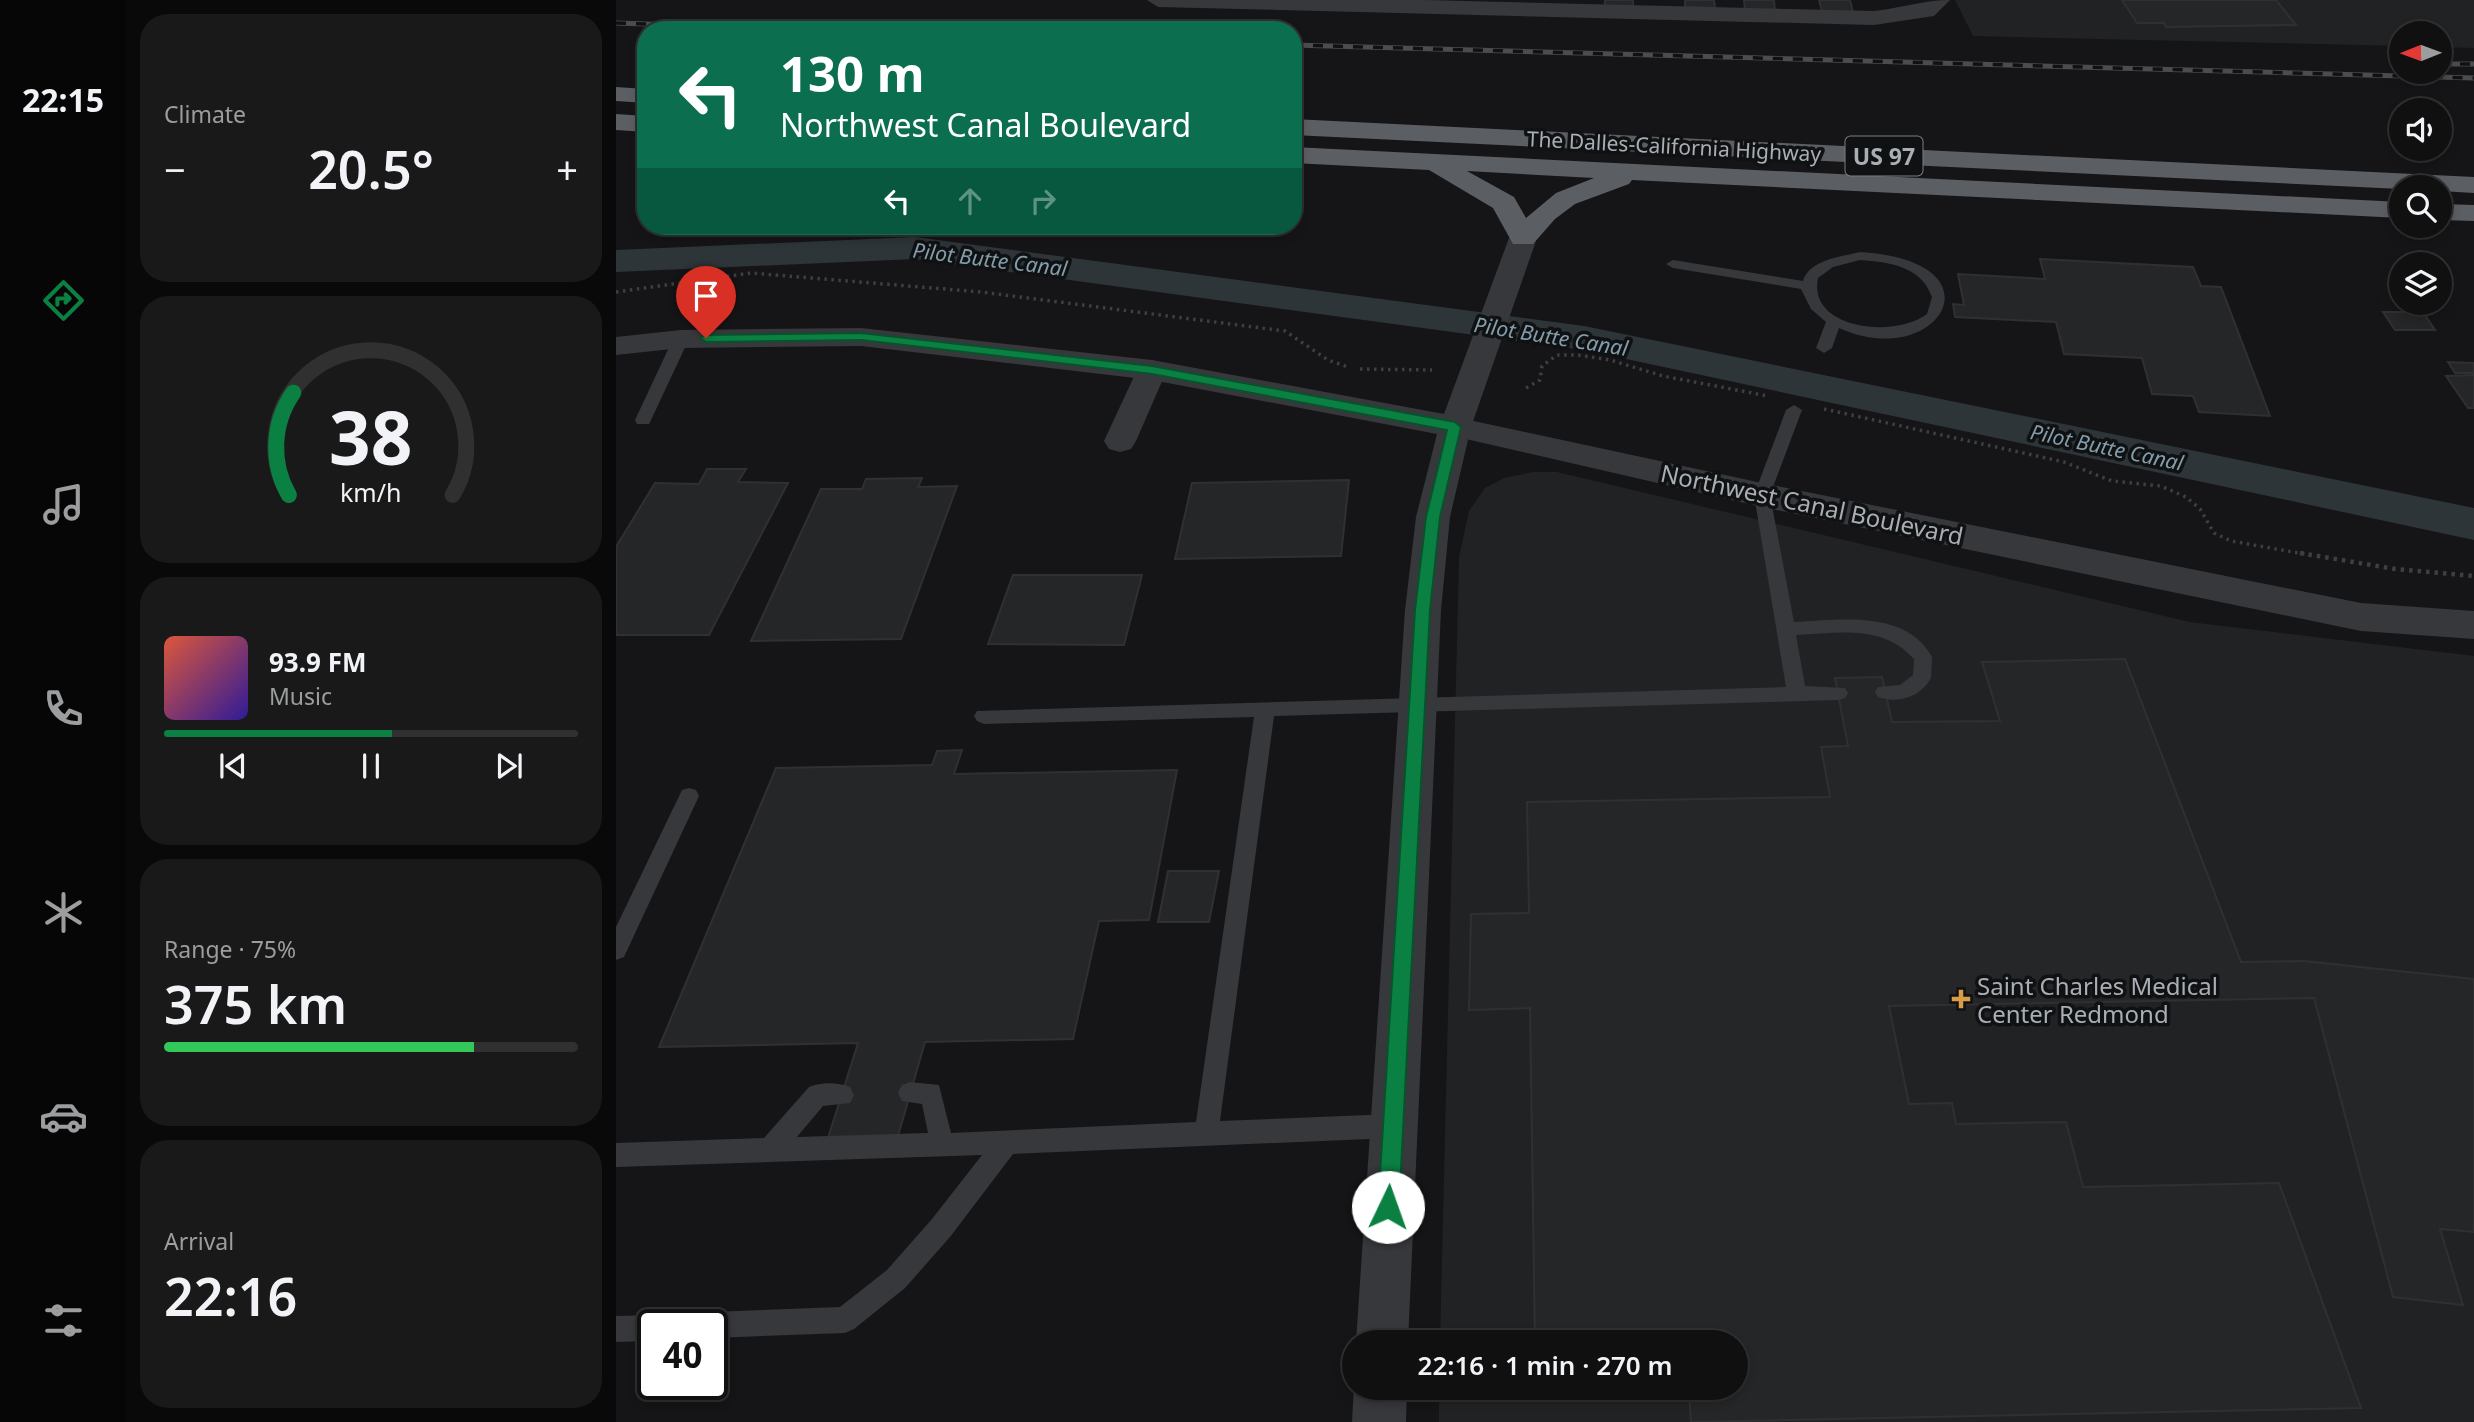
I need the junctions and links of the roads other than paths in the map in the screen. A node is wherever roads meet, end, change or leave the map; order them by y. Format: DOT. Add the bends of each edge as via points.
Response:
graph roads {
  1 [pos="1158,0"];
  2 [pos="1939,0"];
  3 [pos="616,94"];
  4 [pos="637,95"];
  5 [pos="616,122"];
  6 [pos="637,123"];
  7 [pos="1302,127"];
  8 [pos="1302,155"];
  9 [pos="1428,161"];
  10 [pos="1642,172"];
  11 [pos="2474,185"];
  12 [pos="2389,209"];
  13 [pos="2452,212"];
  14 [pos="2474,213"];
  15 [pos="1523,238"];
  16 [pos="1673,264"];
  17 [pos="1808,286"];
  18 [pos="1834,322"];
  19 [pos="681,339"];
  20 [pos="616,346"];
  21 [pos="1824,348"];
  22 [pos="1152,370"];
  23 [pos="1794,410"];
  24 [pos="643,420"];
  25 [pos="1455,427"];
  26 [pos="1120,441"];
  27 [pos="1762,495"];
  28 [pos="2474,625"];
  29 [pos="1786,629"];
  30 [pos="1885,692"];
  31 [pos="1838,693"];
  32 [pos="1797,694"];
  33 [pos="1419,706"];
  34 [pos="1265,709"];
  35 [pos="984,716"];
  36 [pos="689,796"];
  37 [pos="616,950"];
  38 [pos="910,1093"];
  39 [pos="842,1095"];
  40 [pos="1392,1125"];
  41 [pos="1208,1132"];
  42 [pos="1007,1142"];
  43 [pos="942,1144"];
  44 [pos="770,1150"];
  45 [pos="616,1155"];
  46 [pos="728,1324"];
  47 [pos="637,1328"];
  48 [pos="616,1329"];
  49 [pos="1383,1330"];
  50 [pos="1380,1400"];
  51 [pos="1379,1422"];
  1 -- 2 [label="street" via="1874,18 1926,11"];
  3 -- 4 [label="highway"];
  5 -- 6 [label="highway"];
  7 -- 11 [label="highway, The Dalles-California Highway / US 97"];
  8 -- 9 [label="highway, The Dalles-California Highway / US 97"];
  9 -- 10 [label="highway, The Dalles-California Highway / US 97"];
  9 -- 15 [label="highway" via="1504,203"];
  10 -- 12 [label="highway, The Dalles-California Highway / US 97"];
  10 -- 15 [label="highway" via="1578,191 1549,206"];
  13 -- 14 [label="highway"];
  15 -- 25 [label="street"];
  16 -- 17 [label="lane"];
  17 -- 18 [label="lane" via="1814,305"];
  17 -- 18 [label="lane" via="1812,274 1840,258 1881,257 1919,271 1940,294 1932,319 1908,331 1877,334"];
  18 -- 21 [label="lane"];
  19 -- 20 [label="street, Northwest Canal Boulevard"];
  19 -- 22 [label="street, Northwest Canal Boulevard" via="861,337"];
  19 -- 24 [label="lane"];
  22 -- 25 [label="street, Northwest Canal Boulevard"];
  22 -- 26 [label="street"];
  23 -- 27 [label="lane"];
  25 -- 27 [label="street, Northwest Canal Boulevard"];
  25 -- 33 [label="street" via="1433,517"];
  27 -- 28 [label="street, Northwest Canal Boulevard" via="2361,617"];
  27 -- 29 [label="lane"];
  29 -- 30 [label="lane" via="1882,628 1907,638 1923,657 1922,678 1904,692"];
  29 -- 32 [label="lane"];
  31 -- 32 [label="lane"];
  32 -- 33 [label="lane"];
  33 -- 34 [label="lane"];
  33 -- 40 [label="street"];
  34 -- 35 [label="lane"];
  34 -- 41 [label="lane"];
  36 -- 37 [label="lane"];
  38 -- 43 [label="lane" via="931,1093"];
  39 -- 44 [label="lane" via="817,1095"];
  40 -- 41 [label="lane"];
  40 -- 49 [label="street"];
  41 -- 42 [label="lane"];
  42 -- 43 [label="lane"];
  42 -- 46 [label="lane" via="896,1279 845,1320"];
  43 -- 44 [label="lane"];
  44 -- 45 [label="lane"];
  47 -- 48 [label="lane"];
  50 -- 51 [label="street"];
}
